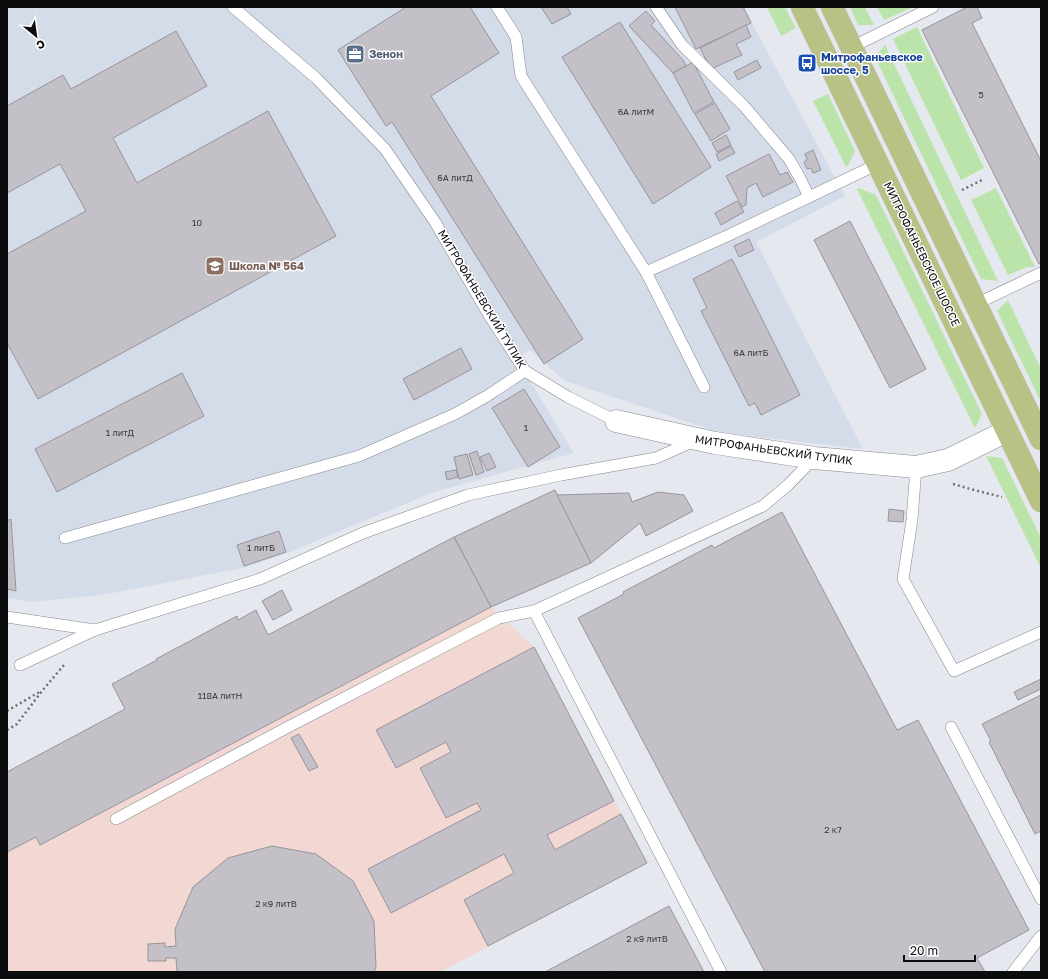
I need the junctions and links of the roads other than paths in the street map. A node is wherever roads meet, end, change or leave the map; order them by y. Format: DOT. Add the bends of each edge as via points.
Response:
graph roads {
  1 [pos="232,7"];
  2 [pos="497,7"];
  3 [pos="656,7"];
  4 [pos="802,7"];
  5 [pos="832,7"];
  6 [pos="933,7"];
  7 [pos="852,47"];
  8 [pos="878,164"];
  9 [pos="809,197"];
  10 [pos="646,272"];
  11 [pos="1041,273"];
  12 [pos="976,304"];
  13 [pos="525,371"];
  14 [pos="704,387"];
  15 [pos="616,421"];
  16 [pos="1007,431"];
  17 [pos="1041,438"];
  18 [pos="699,440"];
  19 [pos="814,458"];
  20 [pos="916,467"];
  21 [pos="1041,501"];
  22 [pos="65,538"];
  23 [pos="534,611"];
  24 [pos="7,617"];
  25 [pos="94,630"];
  26 [pos="1041,632"];
  27 [pos="20,665"];
  28 [pos="951,727"];
  29 [pos="116,819"];
  30 [pos="1041,899"];
  31 [pos="1041,936"];
  32 [pos="721,972"];
  33 [pos="1013,972"];
  1 -- 13 [label="lane, МИТРОФАНЬЕВСКИЙ ТУПИК" via="316,78 385,149 435,222"];
  2 -- 10 [label="lane" via="516,37 521,76"];
  3 -- 9 [label="lane" via="682,45 744,106 789,160"];
  4 -- 8 [label="main road, МИТРОФАНЬЕВСКОЕ ШОССЕ"];
  5 -- 7 [label="main road"];
  6 -- 7 [label="lane"];
  7 -- 12 [label="main road"];
  8 -- 9 [label="lane"];
  8 -- 16 [label="main road, МИТРОФАНЬЕВСКОЕ ШОССЕ"];
  9 -- 10 [label="lane"];
  10 -- 14 [label="lane"];
  11 -- 12 [label="lane"];
  12 -- 17 [label="main road"];
  13 -- 15 [label="lane, МИТРОФАНЬЕВСКИЙ ТУПИК" via="568,397"];
  13 -- 22 [label="lane" via="455,414 359,456"];
  15 -- 18 [label="street, МИТРОФАНЬЕВСКИЙ ТУПИК"];
  16 -- 20 [label="street, МИТРОФАНЬЕВСКИЙ ТУПИК" via="948,460"];
  16 -- 21 [label="main road, МИТРОФАНЬЕВСКОЕ ШОССЕ"];
  18 -- 19 [label="street, МИТРОФАНЬЕВСКИЙ ТУПИК"];
  18 -- 25 [label="lane" via="656,458 468,495 363,533 260,579"];
  19 -- 20 [label="street, МИТРОФАНЬЕВСКИЙ ТУПИК"];
  19 -- 23 [label="lane" via="763,506"];
  20 -- 26 [label="lane" via="912,520 903,579 954,671"];
  23 -- 29 [label="lane" via="499,618"];
  23 -- 32 [label="lane"];
  24 -- 25 [label="lane"];
  25 -- 27 [label="lane"];
  28 -- 30 [label="lane"];
  31 -- 33 [label="lane"];
}
